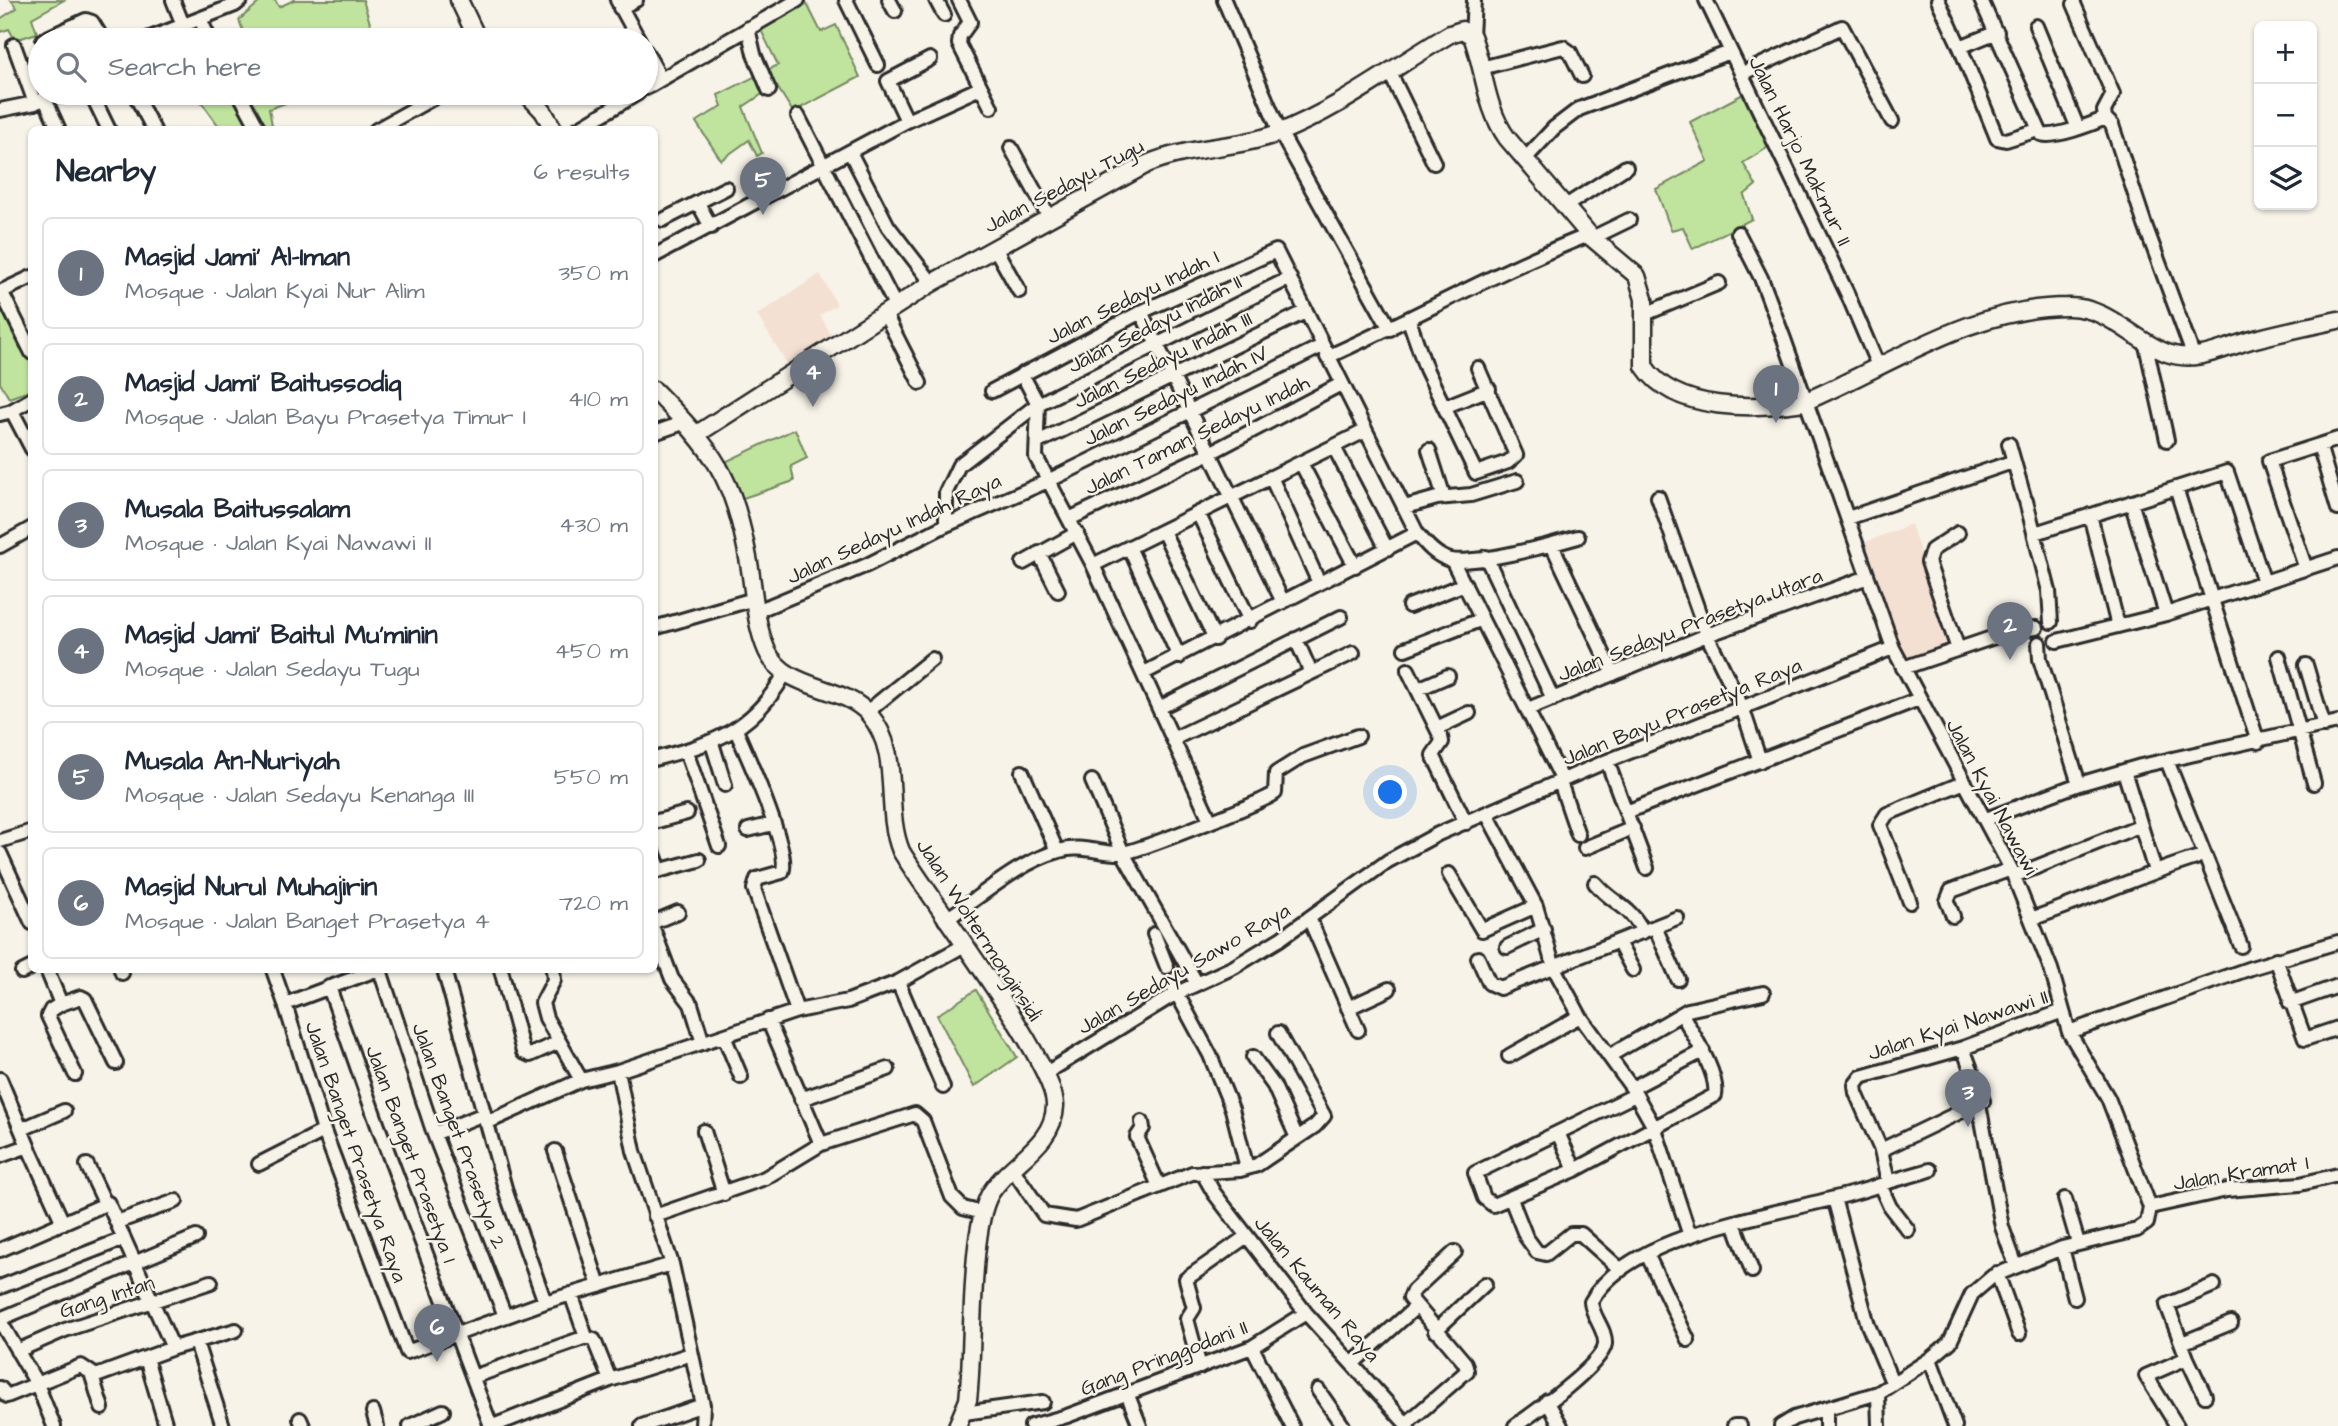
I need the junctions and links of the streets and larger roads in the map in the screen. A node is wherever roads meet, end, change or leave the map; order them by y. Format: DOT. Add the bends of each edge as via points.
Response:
graph roads {
  1 [pos="173,0"];
  2 [pos="241,0"];
  3 [pos="448,0"];
  4 [pos="459,0"];
  5 [pos="636,0"];
  6 [pos="798,0"];
  7 [pos="846,0"];
  8 [pos="936,0"];
  9 [pos="959,0"];
  10 [pos="1224,0"];
  11 [pos="1474,0"];
  12 [pos="1706,0"];
  13 [pos="1938,0"];
  14 [pos="1981,0"];
  15 [pos="618,4"];
  16 [pos="2074,4"];
  17 [pos="944,15"];
  18 [pos="200,19"];
  19 [pos="183,25"];
  20 [pos="2036,26"];
  21 [pos="69,28"];
  22 [pos="96,28"];
  23 [pos="175,28"];
  24 [pos="204,28"];
  25 [pos="461,28"];
  26 [pos="472,28"];
  27 [pos="632,28"];
  28 [pos="748,28"];
  29 [pos="1997,32"];
  30 [pos="1472,36"];
  31 [pos="14,45"];
  32 [pos="1960,47"];
  33 [pos="1730,52"];
  34 [pos="930,59"];
  35 [pos="878,65"];
  36 [pos="1482,68"];
  37 [pos="28,69"];
  38 [pos="1389,72"];
  39 [pos="658,74"];
  40 [pos="1741,74"];
  41 [pos="1582,76"];
  42 [pos="661,79"];
  43 [pos="658,81"];
  44 [pos="980,88"];
  45 [pos="769,90"];
  46 [pos="28,103"];
  47 [pos="48,105"];
  48 [pos="97,105"];
  49 [pos="140,105"];
  50 [pos="245,105"];
  51 [pos="421,105"];
  52 [pos="544,105"];
  53 [pos="546,105"];
  54 [pos="618,105"];
  55 [pos="990,107"];
  56 [pos="548,108"];
  57 [pos="0,110"];
  58 [pos="798,116"];
  59 [pos="2105,118"];
  60 [pos="907,121"];
  61 [pos="1892,121"];
  62 [pos="57,126"];
  63 [pos="107,126"];
  64 [pos="152,126"];
  65 [pos="256,126"];
  66 [pos="383,126"];
  67 [pos="553,126"];
  68 [pos="562,126"];
  69 [pos="583,126"];
  70 [pos="2077,126"];
  71 [pos="2038,130"];
  72 [pos="1280,132"];
  73 [pos="1011,148"];
  74 [pos="850,152"];
  75 [pos="1525,159"];
  76 [pos="1434,163"];
  77 [pos="823,166"];
  78 [pos="1626,167"];
  79 [pos="726,188"];
  80 [pos="698,203"];
  81 [pos="1564,207"];
  82 [pos="1049,217"];
  83 [pos="663,220"];
  84 [pos="1629,220"];
  85 [pos="711,226"];
  86 [pos="1738,233"];
  87 [pos="1590,237"];
  88 [pos="995,248"];
  89 [pos="658,254"];
  90 [pos="1290,278"];
  91 [pos="28,279"];
  92 [pos="932,283"];
  93 [pos="1719,283"];
  94 [pos="0,291"];
  95 [pos="1019,291"];
  96 [pos="890,310"];
  97 [pos="1305,312"];
  98 [pos="1141,313"];
  99 [pos="1645,314"];
  100 [pos="1409,320"];
  101 [pos="2338,320"];
  102 [pos="1390,329"];
  103 [pos="2145,341"];
  104 [pos="28,345"];
  105 [pos="1157,346"];
  106 [pos="1324,352"];
  107 [pos="2194,356"];
  108 [pos="1478,368"];
  109 [pos="1879,368"];
  110 [pos="1022,374"];
  111 [pos="1172,377"];
  112 [pos="920,383"];
  113 [pos="1341,384"];
  114 [pos="1489,389"];
  115 [pos="992,391"];
  116 [pos="658,394"];
  117 [pos="28,401"];
  118 [pos="1804,402"];
  119 [pos="1038,404"];
  120 [pos="1444,407"];
  121 [pos="1189,409"];
  122 [pos="6,413"];
  123 [pos="691,428"];
  124 [pos="1364,431"];
  125 [pos="658,432"];
  126 [pos="2338,439"];
  127 [pos="2167,440"];
  128 [pos="1038,442"];
  129 [pos="28,443"];
  130 [pos="2009,444"];
  131 [pos="2319,445"];
  132 [pos="1334,447"];
  133 [pos="1429,450"];
  134 [pos="1210,453"];
  135 [pos="2012,462"];
  136 [pos="1301,463"];
  137 [pos="1271,477"];
  138 [pos="1048,481"];
  139 [pos="1517,481"];
  140 [pos="2176,488"];
  141 [pos="1658,497"];
  142 [pos="1232,498"];
  143 [pos="1444,498"];
  144 [pos="2131,502"];
  145 [pos="1405,508"];
  146 [pos="2338,509"];
  147 [pos="1198,513"];
  148 [pos="2090,515"];
  149 [pos="1848,518"];
  150 [pos="1069,519"];
  151 [pos="946,524"];
  152 [pos="28,530"];
  153 [pos="1163,531"];
  154 [pos="1077,533"];
  155 [pos="1417,533"];
  156 [pos="1958,533"];
  157 [pos="2035,533"];
  158 [pos="1578,537"];
  159 [pos="1552,545"];
  160 [pos="0,547"];
  161 [pos="1129,547"];
  162 [pos="1387,549"];
  163 [pos="1039,553"];
  164 [pos="1486,557"];
  165 [pos="2338,558"];
  166 [pos="1452,560"];
  167 [pos="1023,563"];
  168 [pos="1093,565"];
  169 [pos="1355,566"];
  170 [pos="2306,569"];
  171 [pos="1868,577"];
  172 [pos="2264,582"];
  173 [pos="1319,583"];
  174 [pos="1465,584"];
  175 [pos="1058,591"];
  176 [pos="2213,599"];
  177 [pos="1283,602"];
  178 [pos="755,605"];
  179 [pos="1409,606"];
  180 [pos="2166,614"];
  181 [pos="1341,617"];
  182 [pos="1480,620"];
  183 [pos="1250,621"];
  184 [pos="2051,622"];
  185 [pos="2118,626"];
  186 [pos="658,627"];
  187 [pos="2036,628"];
  188 [pos="1707,635"];
  189 [pos="1215,639"];
  190 [pos="1296,639"];
  191 [pos="2057,641"];
  192 [pos="2039,643"];
  193 [pos="1894,648"];
  194 [pos="1405,649"];
  195 [pos="1958,649"];
  196 [pos="1353,653"];
  197 [pos="1179,657"];
  198 [pos="2279,657"];
  199 [pos="932,659"];
  200 [pos="2306,665"];
  201 [pos="1903,668"];
  202 [pos="1408,670"];
  203 [pos="786,672"];
  204 [pos="1144,673"];
  205 [pos="1311,673"];
  206 [pos="1613,674"];
  207 [pos="1448,676"];
  208 [pos="1418,689"];
  209 [pos="1553,699"];
  210 [pos="1919,699"];
  211 [pos="1161,707"];
  212 [pos="1742,707"];
  213 [pos="1528,709"];
  214 [pos="867,712"];
  215 [pos="1469,713"];
  216 [pos="2338,722"];
  217 [pos="2324,726"];
  218 [pos="1437,729"];
  219 [pos="736,730"];
  220 [pos="2301,733"];
  221 [pos="1358,736"];
  222 [pos="1175,738"];
  223 [pos="2258,742"];
  224 [pos="712,743"];
  225 [pos="686,751"];
  226 [pos="658,758"];
  227 [pos="1606,761"];
  228 [pos="1760,761"];
  229 [pos="2168,763"];
  230 [pos="2124,771"];
  231 [pos="1022,772"];
  232 [pos="1093,780"];
  233 [pos="1562,781"];
  234 [pos="1965,782"];
  235 [pos="2314,783"];
  236 [pos="2080,784"];
  237 [pos="725,785"];
  238 [pos="1626,812"];
  239 [pos="687,813"];
  240 [pos="1487,814"];
  241 [pos="1986,819"];
  242 [pos="1210,820"];
  243 [pos="658,821"];
  244 [pos="1466,822"];
  245 [pos="774,824"];
  246 [pos="2139,826"];
  247 [pos="1633,828"];
  248 [pos="748,830"];
  249 [pos="28,832"];
  250 [pos="1578,835"];
  251 [pos="0,841"];
  252 [pos="719,846"];
  253 [pos="1585,848"];
  254 [pos="1057,851"];
  255 [pos="0,853"];
  256 [pos="1123,853"];
  257 [pos="2196,858"];
  258 [pos="699,860"];
  259 [pos="1647,869"];
  260 [pos="658,871"];
  261 [pos="2155,871"];
  262 [pos="2012,872"];
  263 [pos="1449,874"];
  264 [pos="1595,883"];
  265 [pos="1910,902"];
  266 [pos="1536,906"];
  267 [pos="678,912"];
  268 [pos="28,914"];
  269 [pos="1953,916"];
  270 [pos="1309,918"];
  271 [pos="1677,918"];
  272 [pos="2031,919"];
  273 [pos="658,920"];
  274 [pos="945,920"];
  275 [pos="1544,929"];
  276 [pos="1649,929"];
  277 [pos="1154,934"];
  278 [pos="658,942"];
  279 [pos="1618,942"];
  280 [pos="2338,942"];
  281 [pos="964,946"];
  282 [pos="2241,946"];
  283 [pos="1507,947"];
  284 [pos="1478,958"];
  285 [pos="2276,959"];
  286 [pos="1167,967"];
  287 [pos="1554,968"];
  288 [pos="1633,970"];
  289 [pos="48,973"];
  290 [pos="274,973"];
  291 [pos="369,973"];
  292 [pos="379,973"];
  293 [pos="445,973"];
  294 [pos="501,973"];
  295 [pos="553,973"];
  296 [pos="1678,979"];
  297 [pos="898,982"];
  298 [pos="1197,984"];
  299 [pos="2338,986"];
  300 [pos="329,987"];
  301 [pos="1389,989"];
  302 [pos="1174,990"];
  303 [pos="1763,993"];
  304 [pos="61,1003"];
  305 [pos="2290,1003"];
  306 [pos="285,1004"];
  307 [pos="1348,1008"];
  308 [pos="797,1011"];
  309 [pos="2063,1012"];
  310 [pos="1682,1014"];
  311 [pos="1580,1016"];
  312 [pos="768,1020"];
  313 [pos="2338,1028"];
  314 [pos="1358,1030"];
  315 [pos="1278,1032"];
  316 [pos="2070,1032"];
  317 [pos="724,1036"];
  318 [pos="559,1042"];
  319 [pos="703,1043"];
  320 [pos="1963,1048"];
  321 [pos="1703,1051"];
  322 [pos="1509,1056"];
  323 [pos="1609,1056"];
  324 [pos="1253,1057"];
  325 [pos="117,1063"];
  326 [pos="888,1069"];
  327 [pos="618,1071"];
  328 [pos="1046,1073"];
  329 [pos="75,1074"];
  330 [pos="741,1077"];
  331 [pos="0,1079"];
  332 [pos="581,1080"];
  333 [pos="943,1087"];
  334 [pos="1633,1092"];
  335 [pos="802,1099"];
  336 [pos="1979,1104"];
  337 [pos="64,1111"];
  338 [pos="485,1119"];
  339 [pos="1142,1122"];
  340 [pos="22,1129"];
  341 [pos="1655,1129"];
  342 [pos="324,1131"];
  343 [pos="705,1131"];
  344 [pos="434,1133"];
  345 [pos="1558,1133"];
  346 [pos="1297,1138"];
  347 [pos="821,1144"];
  348 [pos="27,1146"];
  349 [pos="1881,1150"];
  350 [pos="555,1151"];
  351 [pos="0,1156"];
  352 [pos="259,1164"];
  353 [pos="87,1165"];
  354 [pos="1012,1168"];
  355 [pos="1247,1168"];
  356 [pos="1575,1170"];
  357 [pos="1930,1170"];
  358 [pos="1202,1172"];
  359 [pos="2338,1175"];
  360 [pos="1884,1184"];
  361 [pos="1158,1186"];
  362 [pos="724,1194"];
  363 [pos="1834,1198"];
  364 [pos="1511,1199"];
  365 [pos="2065,1199"];
  366 [pos="176,1201"];
  367 [pos="105,1203"];
  368 [pos="2150,1207"];
  369 [pos="983,1213"];
  370 [pos="655,1216"];
  371 [pos="117,1222"];
  372 [pos="63,1223"];
  373 [pos="1734,1223"];
  374 [pos="1908,1230"];
  375 [pos="1247,1236"];
  376 [pos="1689,1236"];
  377 [pos="196,1237"];
  378 [pos="123,1240"];
  379 [pos="2078,1243"];
  380 [pos="2062,1248"];
  381 [pos="0,1250"];
  382 [pos="1455,1252"];
  383 [pos="1647,1254"];
  384 [pos="672,1264"];
  385 [pos="134,1265"];
  386 [pos="2016,1266"];
  387 [pos="1621,1270"];
  388 [pos="1752,1270"];
  389 [pos="1997,1273"];
  390 [pos="211,1282"];
  391 [pos="1485,1284"];
  392 [pos="2214,1285"];
  393 [pos="598,1286"];
  394 [pos="0,1287"];
  395 [pos="572,1294"];
  396 [pos="2075,1298"];
  397 [pos="154,1302"];
  398 [pos="545,1302"];
  399 [pos="1416,1307"];
  400 [pos="1306,1313"];
  401 [pos="505,1316"];
  402 [pos="0,1320"];
  403 [pos="2231,1323"];
  404 [pos="236,1330"];
  405 [pos="1435,1331"];
  406 [pos="458,1332"];
  407 [pos="2019,1334"];
  408 [pos="586,1337"];
  409 [pos="1688,1340"];
  410 [pos="196,1342"];
  411 [pos="2182,1343"];
  412 [pos="1252,1347"];
  413 [pos="173,1348"];
  414 [pos="17,1351"];
  415 [pos="691,1354"];
  416 [pos="146,1357"];
  417 [pos="2187,1358"];
  418 [pos="1930,1359"];
  419 [pos="1353,1363"];
  420 [pos="1200,1367"];
  421 [pos="92,1376"];
  422 [pos="473,1377"];
  423 [pos="610,1380"];
  424 [pos="1892,1382"];
  425 [pos="37,1384"];
  426 [pos="0,1388"];
  427 [pos="1318,1390"];
  428 [pos="1127,1393"];
  429 [pos="1878,1393"];
  430 [pos="2205,1396"];
  431 [pos="1547,1401"];
  432 [pos="1043,1402"];
  433 [pos="703,1405"];
  434 [pos="102,1408"];
  435 [pos="443,1411"];
  436 [pos="1826,1411"];
  437 [pos="373,1412"];
  438 [pos="961,1419"];
  439 [pos="1407,1425"];
  440 [pos="54,1426"];
  441 [pos="166,1426"];
  442 [pos="223,1426"];
  443 [pos="377,1426"];
  444 [pos="410,1426"];
  445 [pos="492,1426"];
  446 [pos="642,1426"];
  447 [pos="702,1426"];
  448 [pos="1031,1426"];
  449 [pos="1140,1426"];
  450 [pos="1292,1426"];
  451 [pos="1342,1426"];
  452 [pos="1515,1426"];
  453 [pos="1561,1426"];
  454 [pos="1734,1426"];
  455 [pos="1740,1426"];
  456 [pos="1781,1426"];
  457 [pos="1826,1426"];
  458 [pos="1879,1426"];
  459 [pos="1955,1426"];
  460 [pos="2178,1426"];
  1 -- 19 [label="street"];
  2 -- 18 [label="street"];
  3 -- 25 [label="street"];
  4 -- 26 [label="street"];
  5 -- 15 [label="street"];
  6 -- 28 [label="street"];
  7 -- 35 [label="street"];
  8 -- 17 [label="street"];
  9 -- 44 [label="street" via="970,22 959,44"];
  10 -- 72 [label="street"];
  11 -- 30 [label="street"];
  12 -- 33 [label="street"];
  13 -- 32 [label="street"];
  14 -- 29 [label="street"];
  15 -- 27 [label="street"];
  16 -- 59 [label="street" via="2113,94"];
  18 -- 19 [label="street"];
  18 -- 24 [label="street"];
  19 -- 23 [label="street"];
  20 -- 70 [label="street"];
  21 -- 22 [label="street" via="86,20"];
  28 -- 42 [label="street"];
  28 -- 45 [label="street"];
  29 -- 32 [label="street"];
  29 -- 71 [label="street"];
  30 -- 36 [label="street"];
  30 -- 38 [label="street, Jalan Sedayu Tugu" via="1462,30 1450,34"];
  31 -- 37 [label="street"];
  32 -- 71 [label="street" via="1997,138 2006,140"];
  33 -- 40 [label="street, Jalan Harjo Makmur II"];
  33 -- 75 [label="street, Jalan Harjo Makmur II" via="1579,109"];
  34 -- 60 [label="street" via="888,80"];
  36 -- 41 [label="street" via="1563,47"];
  36 -- 75 [label="street" via="1495,121"];
  38 -- 72 [label="street, Jalan Sedayu Tugu"];
  38 -- 76 [label="street"];
  39 -- 42 [label="street"];
  40 -- 61 [label="street" via="1842,27"];
  40 -- 109 [label="street, Jalan Harjo Makmur II"];
  42 -- 43 [label="street"];
  44 -- 55 [label="street"];
  44 -- 60 [label="street"];
  46 -- 57 [label="street"];
  47 -- 62 [label="street"];
  48 -- 63 [label="street"];
  49 -- 64 [label="street"];
  50 -- 65 [label="street"];
  51 -- 66 [label="street"];
  52 -- 56 [label="street"];
  53 -- 56 [label="street"];
  54 -- 69 [label="street"];
  56 -- 67 [label="street"];
  56 -- 68 [label="street"];
  58 -- 77 [label="street"];
  59 -- 70 [label="street"];
  59 -- 107 [label="street" via="2112,125"];
  60 -- 74 [label="street"];
  70 -- 71 [label="street" via="2051,136"];
  72 -- 82 [label="street, Jalan Sedayu Tugu" via="1161,158"];
  72 -- 102 [label="street"];
  73 -- 82 [label="street"];
  74 -- 77 [label="street"];
  74 -- 92 [label="street" via="888,226"];
  75 -- 81 [label="street"];
  77 -- 85 [label="street"];
  77 -- 96 [label="street"];
  78 -- 81 [label="street"];
  79 -- 80 [label="street"];
  80 -- 83 [label="street"];
  80 -- 85 [label="street"];
  81 -- 87 [label="street"];
  82 -- 88 [label="street, Jalan Sedayu Tugu"];
  84 -- 87 [label="street, Jalan Sedayu Indah IV"];
  85 -- 89 [label="street"];
  86 -- 118 [label="street, Jalan Kyai Nawawi" via="1761,278"];
  87 -- 99 [label="street" via="1637,276"];
  87 -- 100 [label="street, Jalan Sedayu Indah IV" via="1522,260"];
  88 -- 92 [label="street, Jalan Sedayu Tugu"];
  88 -- 95 [label="street"];
  90 -- 97 [label="street"];
  90 -- 98 [label="street, Jalan Sedayu Indah I" via="1277,252"];
  90 -- 105 [label="street, Jalan Sedayu Indah II"];
  91 -- 94 [label="street"];
  92 -- 96 [label="street, Jalan Sedayu Tugu"];
  93 -- 99 [label="street"];
  94 -- 104 [label="street"];
  96 -- 112 [label="street"];
  96 -- 123 [label="street, Jalan Sedayu Tugu"];
  97 -- 106 [label="street"];
  97 -- 111 [label="street, Jalan Sedayu Indah III"];
  98 -- 105 [label="street"];
  98 -- 110 [label="street, Jalan Sedayu Indah I"];
  99 -- 118 [label="street" via="1644,366 1681,395 1732,404"];
  100 -- 102 [label="street, Jalan Sedayu Indah IV"];
  100 -- 120 [label="street"];
  101 -- 107 [label="street"];
  102 -- 106 [label="street, Jalan Sedayu Indah IV"];
  103 -- 107 [label="street" via="2168,354"];
  103 -- 109 [label="street" via="2093,310 2034,309 1974,322"];
  103 -- 127 [label="street"];
  105 -- 111 [label="street"];
  105 -- 119 [label="street, Jalan Sedayu Indah II"];
  106 -- 113 [label="street"];
  106 -- 121 [label="street, Jalan Sedayu Indah IV"];
  108 -- 114 [label="street"];
  109 -- 118 [label="street"];
  110 -- 115 [label="street, Jalan Sedayu Indah I"];
  110 -- 119 [label="street"];
  111 -- 121 [label="street"];
  111 -- 128 [label="street, Jalan Sedayu Indah III"];
  113 -- 124 [label="street"];
  113 -- 134 [label="street, Jalan Taman Sedayu Indah"];
  114 -- 120 [label="street"];
  114 -- 120 [label="street" via="1516,455 1508,462 1474,471"];
  116 -- 123 [label="street"];
  117 -- 122 [label="street"];
  118 -- 149 [label="street, Jalan Kyai Nawawi"];
  119 -- 128 [label="street"];
  119 -- 151 [label="street, Jalan Sedayu Indah II" via="958,465 946,492"];
  121 -- 134 [label="street"];
  121 -- 138 [label="street, Jalan Sedayu Indah IV"];
  122 -- 129 [label="street"];
  123 -- 125 [label="street"];
  123 -- 178 [label="street" via="723,470 734,499"];
  124 -- 132 [label="street"];
  124 -- 145 [label="street"];
  126 -- 131 [label="street"];
  128 -- 138 [label="street" via="1036,457"];
  130 -- 135 [label="street"];
  131 -- 146 [label="street"];
  131 -- 170 [label="street" via="2267,457"];
  132 -- 136 [label="street"];
  132 -- 162 [label="street"];
  133 -- 143 [label="street"];
  134 -- 142 [label="street"];
  134 -- 150 [label="street, Jalan Taman Sedayu Indah"];
  135 -- 149 [label="street"];
  135 -- 157 [label="street"];
  136 -- 137 [label="street"];
  136 -- 169 [label="street"];
  137 -- 142 [label="street"];
  137 -- 173 [label="street"];
  138 -- 150 [label="street"];
  138 -- 151 [label="street, Jalan Sedayu Indah Raya"];
  139 -- 143 [label="street"];
  140 -- 144 [label="street"];
  140 -- 172 [label="street" via="2227,472"];
  140 -- 176 [label="street"];
  141 -- 188 [label="street"];
  142 -- 147 [label="street"];
  142 -- 177 [label="street"];
  143 -- 145 [label="street"];
  144 -- 148 [label="street"];
  144 -- 180 [label="street"];
  145 -- 155 [label="street"];
  147 -- 153 [label="street"];
  147 -- 183 [label="street"];
  148 -- 157 [label="street"];
  148 -- 185 [label="street"];
  149 -- 171 [label="street, Jalan Kyai Nawawi"];
  150 -- 154 [label="street"];
  151 -- 178 [label="street, Jalan Sedayu Indah Raya" via="867,565"];
  152 -- 160 [label="street"];
  153 -- 161 [label="street"];
  153 -- 189 [label="street"];
  154 -- 163 [label="street"];
  154 -- 168 [label="street"];
  155 -- 162 [label="street"];
  155 -- 166 [label="street" via="1435,552"];
  156 -- 195 [label="street" via="1932,550 1928,562"];
  157 -- 184 [label="street" via="2049,591"];
  158 -- 159 [label="street"];
  159 -- 164 [label="street"];
  159 -- 206 [label="street"];
  161 -- 168 [label="street"];
  161 -- 197 [label="street"];
  162 -- 169 [label="street"];
  163 -- 167 [label="street"];
  163 -- 175 [label="street"];
  164 -- 166 [label="street"];
  164 -- 209 [label="street"];
  165 -- 170 [label="street"];
  166 -- 174 [label="street"];
  168 -- 204 [label="street" via="1116,622"];
  169 -- 173 [label="street"];
  170 -- 172 [label="street"];
  171 -- 188 [label="street, Jalan Sedayu Prasetya Utara"];
  171 -- 193 [label="street, Jalan Kyai Nawawi"];
  172 -- 176 [label="street"];
  173 -- 177 [label="street"];
  174 -- 179 [label="street"];
  174 -- 182 [label="street"];
  176 -- 180 [label="street"];
  176 -- 223 [label="street"];
  177 -- 183 [label="street"];
  178 -- 186 [label="street, Jalan Sedayu Indah Raya"];
  178 -- 203 [label="street" via="766,648"];
  180 -- 185 [label="street"];
  181 -- 190 [label="street"];
  182 -- 194 [label="street"];
  182 -- 213 [label="street"];
  183 -- 189 [label="street"];
  184 -- 187 [label="street"];
  184 -- 191 [label="street" via="2058,628"];
  185 -- 191 [label="street"];
  187 -- 192 [label="street"];
  187 -- 195 [label="street" via="2015,630"];
  188 -- 206 [label="street, Jalan Sedayu Prasetya Utara"];
  188 -- 212 [label="street"];
  189 -- 197 [label="street"];
  190 -- 205 [label="street"];
  190 -- 211 [label="street"];
  191 -- 192 [label="street"];
  192 -- 236 [label="street" via="2040,659"];
  193 -- 201 [label="street, Jalan Kyai Nawawi"];
  193 -- 212 [label="street, Jalan Bayu Prasetya Raya"];
  195 -- 201 [label="street"];
  196 -- 205 [label="street"];
  197 -- 204 [label="street"];
  198 -- 220 [label="street"];
  199 -- 214 [label="street"];
  200 -- 217 [label="street"];
  201 -- 210 [label="street, Jalan Kyai Nawawi"];
  202 -- 208 [label="street"];
  203 -- 214 [label="street"];
  203 -- 219 [label="street" via="774,693"];
  204 -- 211 [label="street"];
  205 -- 222 [label="street"];
  206 -- 209 [label="street, Jalan Sedayu Prasetya Utara"];
  207 -- 208 [label="street"];
  208 -- 218 [label="street"];
  209 -- 213 [label="street, Jalan Sedayu Prasetya Utara"];
  210 -- 228 [label="street"];
  210 -- 234 [label="street, Jalan Kyai Nawawi"];
  211 -- 222 [label="street"];
  212 -- 227 [label="street, Jalan Bayu Prasetya Raya"];
  212 -- 228 [label="street"];
  213 -- 233 [label="street"];
  214 -- 274 [label="street, Jalan Woltermonginsidi" via="887,747 898,843"];
  215 -- 218 [label="street"];
  216 -- 217 [label="street"];
  217 -- 220 [label="street"];
  218 -- 244 [label="street" via="1442,742 1433,755"];
  219 -- 224 [label="street"];
  219 -- 245 [label="street"];
  220 -- 223 [label="street"];
  220 -- 235 [label="street"];
  221 -- 242 [label="street" via="1303,756 1276,773 1276,790 1269,798"];
  222 -- 242 [label="street"];
  223 -- 229 [label="street"];
  224 -- 225 [label="street"];
  224 -- 237 [label="street"];
  225 -- 226 [label="street"];
  225 -- 252 [label="street"];
  227 -- 233 [label="street, Jalan Bayu Prasetya Raya"];
  227 -- 238 [label="street"];
  228 -- 238 [label="street"];
  229 -- 230 [label="street"];
  229 -- 282 [label="street"];
  230 -- 236 [label="street"];
  230 -- 246 [label="street"];
  231 -- 254 [label="street"];
  232 -- 256 [label="street"];
  233 -- 240 [label="street, Jalan Bayu Prasetya Raya"];
  233 -- 250 [label="street"];
  234 -- 241 [label="street, Jalan Kyai Nawawi"];
  234 -- 265 [label="street" via="1881,819"];
  236 -- 241 [label="street"];
  238 -- 247 [label="street"];
  239 -- 243 [label="street"];
  240 -- 244 [label="street, Jalan Sedayu Sawo Raya"];
  240 -- 266 [label="street"];
  241 -- 262 [label="street, Jalan Kyai Nawawi"];
  242 -- 256 [label="street"];
  244 -- 270 [label="street, Jalan Sedayu Sawo Raya" via="1388,860"];
  245 -- 248 [label="street"];
  245 -- 308 [label="street" via="784,870 757,878 754,889"];
  246 -- 261 [label="street"];
  246 -- 262 [label="street"];
  247 -- 253 [label="street"];
  247 -- 259 [label="street"];
  249 -- 251 [label="street"];
  254 -- 256 [label="street"];
  254 -- 274 [label="street"];
  255 -- 268 [label="street"];
  256 -- 298 [label="street"];
  257 -- 261 [label="street"];
  258 -- 260 [label="street"];
  261 -- 272 [label="street"];
  262 -- 269 [label="street" via="1951,891 1947,901"];
  262 -- 272 [label="street, Jalan Kyai Nawawi"];
  263 -- 266 [label="street" via="1482,930"];
  264 -- 276 [label="street"];
  266 -- 275 [label="street"];
  267 -- 273 [label="street"];
  270 -- 298 [label="street, Jalan Sedayu Sawo Raya" via="1234,967"];
  270 -- 307 [label="street"];
  271 -- 276 [label="street"];
  272 -- 309 [label="street, Jalan Kyai Nawawi"];
  274 -- 281 [label="street, Jalan Woltermonginsidi"];
  275 -- 283 [label="street"];
  275 -- 287 [label="street"];
  276 -- 279 [label="street"];
  276 -- 296 [label="street"];
  277 -- 286 [label="street"];
  278 -- 319 [label="street" via="672,979 691,1004"];
  279 -- 287 [label="street"];
  279 -- 288 [label="street"];
  280 -- 285 [label="street"];
  281 -- 297 [label="street"];
  281 -- 328 [label="street, Jalan Woltermonginsidi"];
  284 -- 287 [label="street" via="1496,988"];
  285 -- 305 [label="street"];
  285 -- 316 [label="street"];
  287 -- 311 [label="street"];
  289 -- 304 [label="street"];
  290 -- 306 [label="street, Jalan Banget Prasetya Raya"];
  291 -- 300 [label="street"];
  292 -- 344 [label="street, Jalan Banget Prasetya 2"];
  293 -- 338 [label="street"];
  294 -- 318 [label="street" via="523,1052 530,1055"];
  295 -- 318 [label="street" via="542,1003"];
  297 -- 308 [label="street" via="848,1001"];
  297 -- 333 [label="street"];
  298 -- 302 [label="street, Jalan Sedayu Sawo Raya"];
  299 -- 305 [label="street"];
  300 -- 306 [label="street"];
  300 -- 406 [label="street, Jalan Banget Prasetya 1"];
  301 -- 307 [label="street"];
  302 -- 328 [label="street, Jalan Sedayu Sawo Raya"];
  302 -- 355 [label="street" via="1210,1055"];
  303 -- 310 [label="street"];
  304 -- 325 [label="street" via="85,999"];
  304 -- 329 [label="street" via="48,1016"];
  305 -- 313 [label="street" via="2305,1040"];
  306 -- 342 [label="street, Jalan Banget Prasetya Raya"];
  307 -- 314 [label="street"];
  308 -- 312 [label="street"];
  309 -- 316 [label="street, Jalan Kyai Nawawi"];
  309 -- 320 [label="street, Jalan Kyai Nawawi II"];
  310 -- 321 [label="street"];
  310 -- 323 [label="street"];
  311 -- 322 [label="street"];
  311 -- 323 [label="street"];
  312 -- 317 [label="street"];
  312 -- 335 [label="street"];
  315 -- 346 [label="street" via="1324,1114"];
  316 -- 368 [label="street, Jalan Kyai Nawawi" via="2108,1098"];
  317 -- 319 [label="street"];
  317 -- 330 [label="street"];
  318 -- 332 [label="street"];
  319 -- 327 [label="street"];
  320 -- 336 [label="street" via="1982,1093"];
  320 -- 349 [label="street, Jalan Kyai Nawawi II" via="1867,1073 1857,1081 1856,1093"];
  321 -- 334 [label="street"];
  321 -- 341 [label="street" via="1715,1095"];
  323 -- 334 [label="street"];
  324 -- 346 [label="street" via="1274,1086"];
  326 -- 335 [label="street"];
  327 -- 332 [label="street"];
  327 -- 370 [label="street" via="634,1152"];
  328 -- 354 [label="street, Jalan Woltermonginsidi" via="1055,1106 1052,1119 1041,1141"];
  331 -- 340 [label="street"];
  332 -- 338 [label="street"];
  334 -- 341 [label="street"];
  334 -- 345 [label="street"];
  335 -- 347 [label="street"];
  336 -- 349 [label="street"];
  336 -- 386 [label="street" via="2002,1227"];
  337 -- 340 [label="street"];
  338 -- 344 [label="street"];
  338 -- 398 [label="street"];
  339 -- 361 [label="street" via="1137,1137"];
  340 -- 348 [label="street"];
  341 -- 356 [label="street"];
  341 -- 376 [label="street"];
  342 -- 352 [label="street"];
  342 -- 406 [label="street, Jalan Banget Prasetya Raya" via="407,1352"];
  343 -- 362 [label="street"];
  344 -- 401 [label="street, Jalan Banget Prasetya 2"];
  345 -- 356 [label="street"];
  345 -- 364 [label="street" via="1474,1174 1487,1203 1493,1206"];
  346 -- 355 [label="street" via="1271,1158"];
  347 -- 362 [label="street" via="765,1178"];
  347 -- 369 [label="street" via="918,1114 953,1197 963,1208"];
  348 -- 351 [label="street"];
  348 -- 372 [label="street"];
  349 -- 360 [label="street, Jalan Kyai Nawawi II"];
  350 -- 393 [label="street"];
  353 -- 367 [label="street"];
  354 -- 361 [label="street" via="1039,1209 1065,1220 1088,1217"];
  354 -- 369 [label="street, Jalan Woltermonginsidi" via="988,1197"];
  355 -- 358 [label="street"];
  356 -- 364 [label="street"];
  357 -- 360 [label="street"];
  358 -- 361 [label="street"];
  358 -- 375 [label="street, Jalan Kauman Raya"];
  359 -- 368 [label="street, Jalan Kramat I" via="2300,1184 2227,1190"];
  360 -- 363 [label="street"];
  360 -- 374 [label="street, Jalan Kyai Nawawi II" via="1890,1207"];
  362 -- 370 [label="street"];
  363 -- 373 [label="street"];
  363 -- 424 [label="street" via="1868,1325"];
  364 -- 387 [label="street" via="1537,1252 1546,1254 1571,1234 1581,1234"];
  365 -- 379 [label="street"];
  366 -- 371 [label="street"];
  367 -- 371 [label="street"];
  367 -- 372 [label="street"];
  368 -- 379 [label="street" via="2142,1228"];
  369 -- 438 [label="street, Jalan Woltermonginsidi" via="970,1389"];
  370 -- 384 [label="street"];
  371 -- 378 [label="street"];
  372 -- 381 [label="street"];
  373 -- 376 [label="street"];
  373 -- 388 [label="street"];
  375 -- 400 [label="street, Jalan Kauman Raya"];
  375 -- 420 [label="street" via="1186,1279 1194,1308 1187,1320"];
  376 -- 383 [label="street"];
  377 -- 385 [label="street"];
  378 -- 385 [label="street"];
  378 -- 394 [label="street"];
  379 -- 380 [label="street"];
  380 -- 386 [label="street"];
  380 -- 396 [label="street"];
  382 -- 399 [label="street" via="1413,1291 1410,1298"];
  383 -- 387 [label="street"];
  383 -- 409 [label="street"];
  384 -- 393 [label="street"];
  384 -- 415 [label="street"];
  385 -- 397 [label="street"];
  385 -- 402 [label="street"];
  386 -- 389 [label="street"];
  387 -- 431 [label="street" via="1591,1302 1604,1334 1602,1352"];
  389 -- 407 [label="street"];
  389 -- 418 [label="street" via="1972,1294 1954,1336"];
  390 -- 397 [label="street, Gang Intan"];
  391 -- 405 [label="street"];
  392 -- 411 [label="street" via="2168,1305"];
  393 -- 395 [label="street"];
  395 -- 398 [label="street"];
  395 -- 408 [label="street"];
  397 -- 413 [label="street"];
  397 -- 414 [label="street, Gang Intan" via="65,1330"];
  398 -- 401 [label="street"];
  399 -- 405 [label="street"];
  399 -- 419 [label="street"];
  400 -- 412 [label="street, Gang Pringgodani II"];
  400 -- 419 [label="street, Jalan Kauman Raya"];
  401 -- 406 [label="street"];
  402 -- 414 [label="street"];
  403 -- 411 [label="street"];
  404 -- 410 [label="street"];
  405 -- 439 [label="street" via="1467,1371"];
  406 -- 422 [label="street, Jalan Banget Prasetya 1"];
  408 -- 422 [label="street"];
  408 -- 423 [label="street" via="594,1340"];
  410 -- 413 [label="street"];
  410 -- 442 [label="street"];
  411 -- 417 [label="street"];
  412 -- 420 [label="street, Gang Pringgodani II"];
  412 -- 450 [label="street"];
  413 -- 416 [label="street"];
  414 -- 425 [label="street"];
  415 -- 423 [label="street"];
  415 -- 433 [label="street"];
  416 -- 421 [label="street"];
  416 -- 441 [label="street"];
  417 -- 430 [label="street"];
  417 -- 460 [label="street" via="2146,1376"];
  418 -- 424 [label="street"];
  418 -- 459 [label="street"];
  419 -- 439 [label="street, Jalan Kauman Raya"];
  420 -- 428 [label="street, Gang Pringgodani II"];
  421 -- 425 [label="street" via="81,1366"];
  421 -- 434 [label="street"];
  422 -- 445 [label="street, Jalan Banget Prasetya 1"];
  423 -- 445 [label="street"];
  424 -- 429 [label="street"];
  425 -- 426 [label="street" via="6,1396"];
  425 -- 440 [label="street"];
  427 -- 451 [label="street"];
  428 -- 448 [label="street, Gang Pringgodani II"];
  428 -- 449 [label="street"];
  429 -- 436 [label="street"];
  429 -- 458 [label="street"];
  431 -- 452 [label="street"];
  431 -- 453 [label="street"];
  432 -- 438 [label="street"];
  433 -- 446 [label="street"];
  433 -- 447 [label="street"];
  435 -- 444 [label="street"];
  436 -- 456 [label="street"];
  436 -- 457 [label="street"];
  437 -- 443 [label="street"];
  454 -- 455 [label="street"];
}
